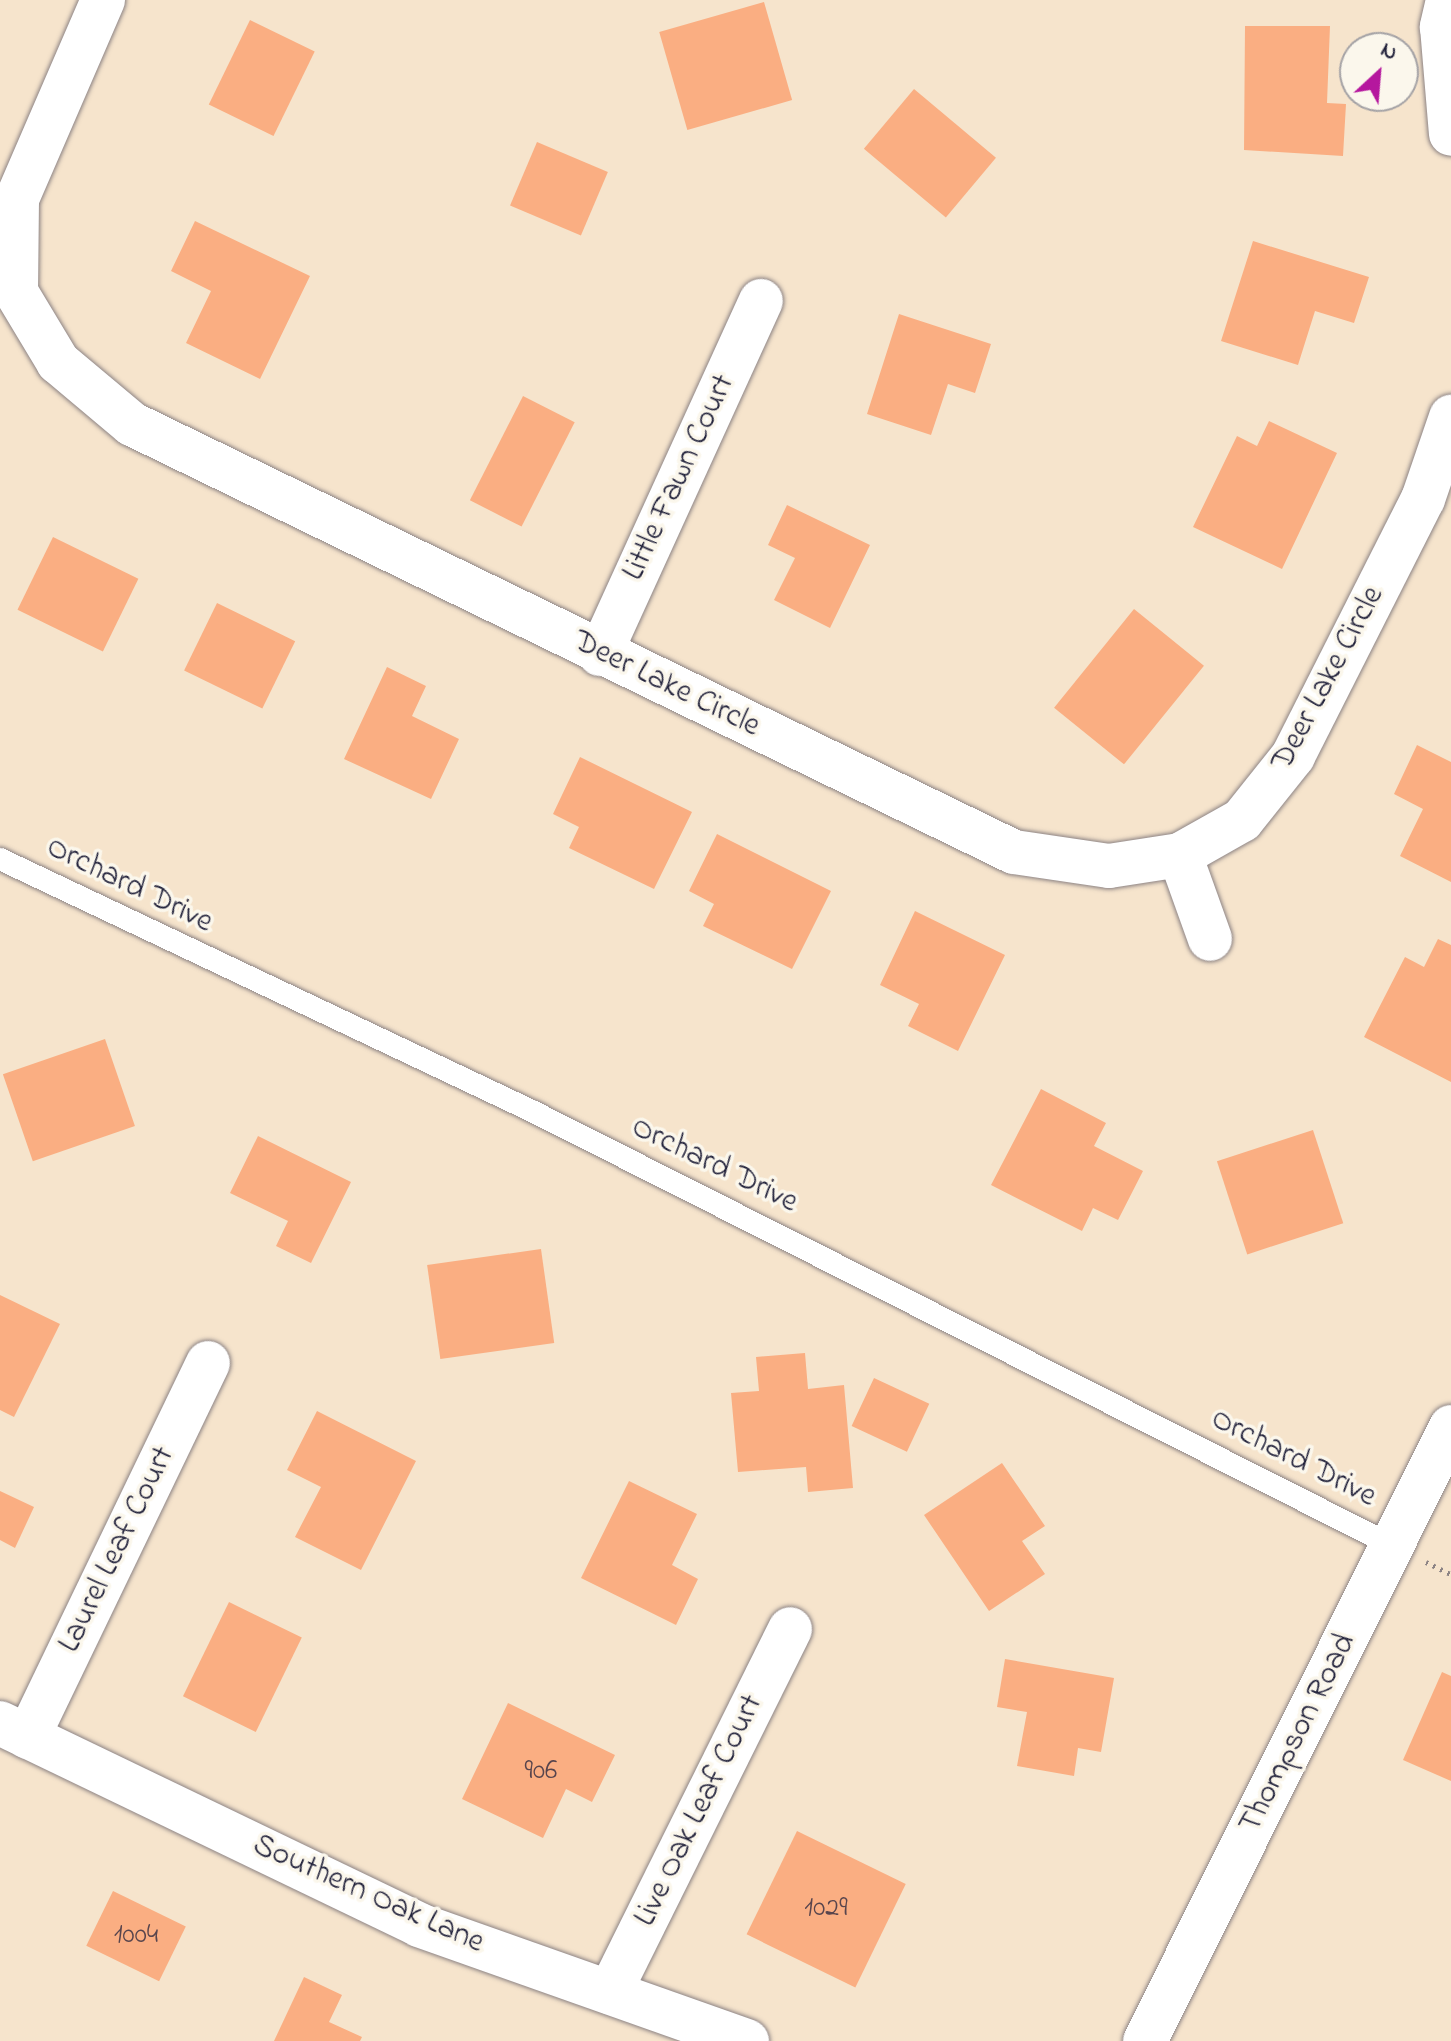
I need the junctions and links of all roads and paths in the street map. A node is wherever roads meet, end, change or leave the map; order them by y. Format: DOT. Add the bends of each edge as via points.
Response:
graph roads {
  1 [pos="103,0"];
  2 [pos="1448,0"];
  3 [pos="1451,134"];
  4 [pos="8,296"];
  5 [pos="761,301"];
  6 [pos="1451,417"];
  7 [pos="600,654"];
  8 [pos="1180,855"];
  9 [pos="0,859"];
  10 [pos="1210,939"];
  11 [pos="208,1363"];
  12 [pos="1451,1427"];
  13 [pos="1393,1546"];
  14 [pos="790,1629"];
  15 [pos="14,1730"];
  16 [pos="610,1992"];
  17 [pos="747,2041"];
  18 [pos="1145,2041"];
  1 -- 4 [label="street, Deer Lake Circle" via="17,199"];
  2 -- 3 [label="street" via="1442,27"];
  4 -- 7 [label="street, Deer Lake Circle" via="58,362 132,424"];
  5 -- 7 [label="street, Little Fawn Court"];
  6 -- 8 [label="street, Deer Lake Circle" via="1423,499 1293,756 1242,820"];
  7 -- 8 [label="street, Deer Lake Circle" via="1014,852 1109,866"];
  8 -- 10 [label="street"];
  9 -- 13 [label="lane, Orchard Drive" via="534,1112"];
  11 -- 15 [label="street, Laurel Leaf Court"];
  12 -- 13 [label="street, Thompson Road"];
  13 -- 18 [label="street, Thompson Road"];
  14 -- 16 [label="street, Live Oak Leaf Court"];
  15 -- 16 [label="street, Southern Oak Lane" via="419,1925"];
  16 -- 17 [label="street, Southern Oak Lane"];
}
